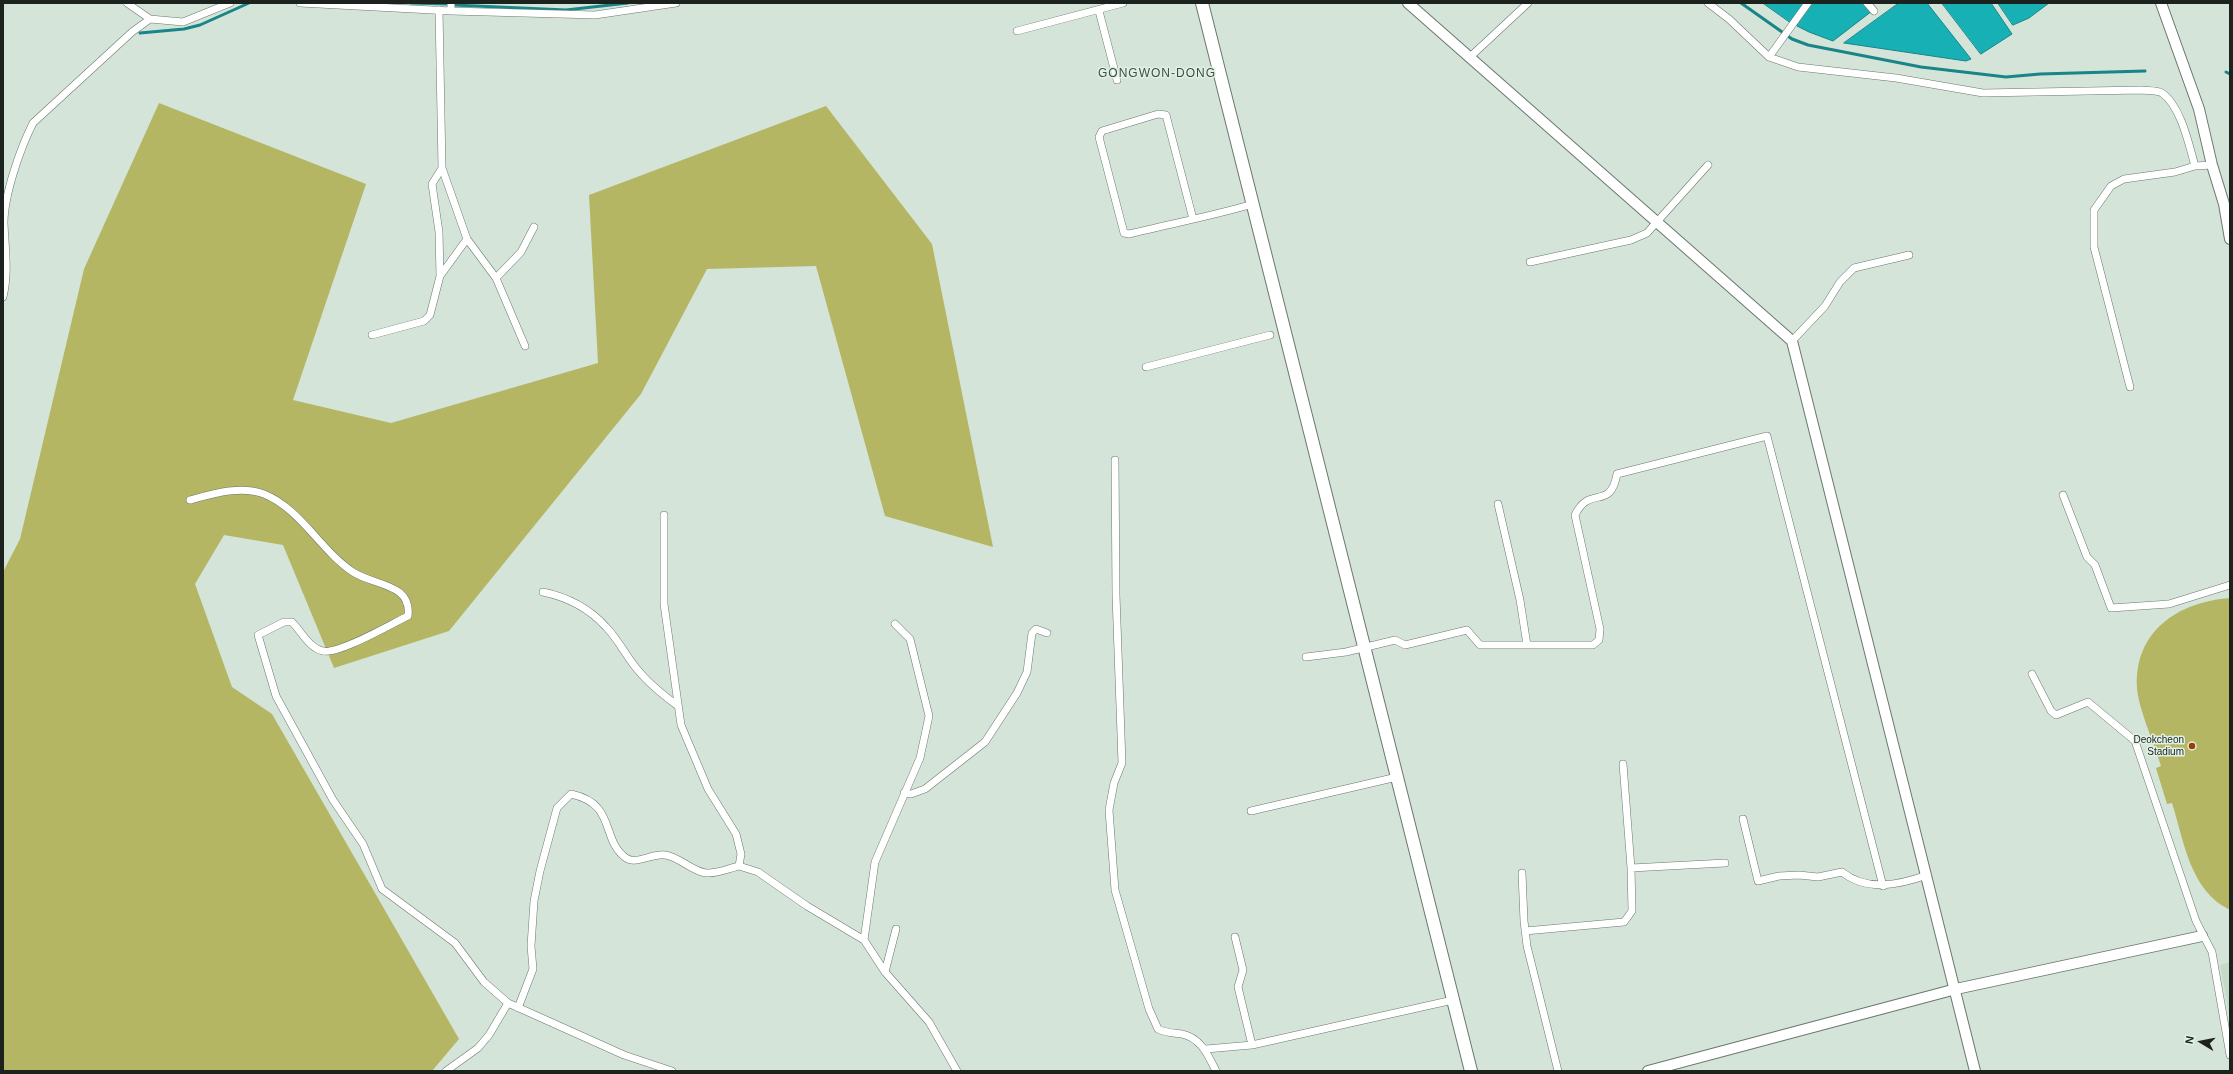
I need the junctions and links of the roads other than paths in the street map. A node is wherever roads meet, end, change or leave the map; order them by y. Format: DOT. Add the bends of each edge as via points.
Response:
graph roads {
  1 [pos="127,3"];
  2 [pos="230,3"];
  3 [pos="300,3"];
  4 [pos="451,3"];
  5 [pos="676,3"];
  6 [pos="1123,3"];
  7 [pos="1202,3"];
  8 [pos="1408,3"];
  9 [pos="1528,3"];
  10 [pos="1708,3"];
  11 [pos="1808,3"];
  12 [pos="1867,3"];
  13 [pos="2160,3"];
  14 [pos="439,10"];
  15 [pos="451,11"];
  16 [pos="1099,11"];
  17 [pos="1874,11"];
  18 [pos="150,19"];
  19 [pos="1017,31"];
  20 [pos="1470,57"];
  21 [pos="1769,57"];
  22 [pos="1117,80"];
  23 [pos="1708,165"];
  24 [pos="2212,165"];
  25 [pos="2195,166"];
  26 [pos="442,168"];
  27 [pos="1252,204"];
  28 [pos="1193,219"];
  29 [pos="1658,223"];
  30 [pos="534,228"];
  31 [pos="467,239"];
  32 [pos="2230,239"];
  33 [pos="1909,255"];
  34 [pos="1530,262"];
  35 [pos="440,276"];
  36 [pos="496,278"];
  37 [pos="3,297"];
  38 [pos="372,335"];
  39 [pos="1270,335"];
  40 [pos="1792,341"];
  41 [pos="524,346"];
  42 [pos="1146,367"];
  43 [pos="2130,387"];
  44 [pos="1115,460"];
  45 [pos="2063,495"];
  46 [pos="190,500"];
  47 [pos="1498,504"];
  48 [pos="664,516"];
  49 [pos="2230,585"];
  50 [pos="542,592"];
  51 [pos="895,624"];
  52 [pos="1047,634"];
  53 [pos="1527,645"];
  54 [pos="1364,647"];
  55 [pos="1306,657"];
  56 [pos="2032,674"];
  57 [pos="678,706"];
  58 [pos="1623,764"];
  59 [pos="1397,777"];
  60 [pos="904,794"];
  61 [pos="1252,811"];
  62 [pos="1742,819"];
  63 [pos="1725,863"];
  64 [pos="739,866"];
  65 [pos="1631,868"];
  66 [pos="1522,873"];
  67 [pos="1927,875"];
  68 [pos="1883,886"];
  69 [pos="896,929"];
  70 [pos="1525,931"];
  71 [pos="2202,936"];
  72 [pos="1234,937"];
  73 [pos="864,940"];
  74 [pos="885,972"];
  75 [pos="1956,989"];
  76 [pos="1453,1000"];
  77 [pos="508,1003"];
  78 [pos="518,1008"];
  79 [pos="1252,1045"];
  80 [pos="1206,1049"];
  81 [pos="2230,1056"];
  82 [pos="446,1071"];
  83 [pos="672,1071"];
  84 [pos="957,1071"];
  85 [pos="1216,1071"];
  86 [pos="1471,1071"];
  87 [pos="1558,1071"];
  88 [pos="1648,1071"];
  89 [pos="1975,1071"];
  1 -- 18 [label="street"];
  2 -- 18 [label="street" via="183,22"];
  3 -- 14 [label="street"];
  4 -- 15 [label="street"];
  5 -- 15 [label="street" via="595,15"];
  6 -- 16 [label="street"];
  7 -- 27 [label="main road"];
  8 -- 20 [label="main road"];
  9 -- 20 [label="street"];
  10 -- 21 [label="street"];
  11 -- 21 [label="street"];
  12 -- 17 [label="street"];
  13 -- 24 [label="main road" via="2199,109"];
  14 -- 15 [label="street"];
  14 -- 26 [label="street"];
  16 -- 19 [label="street"];
  16 -- 22 [label="street"];
  18 -- 37 [label="street" via="132,32 33,124 23,144 6,204 4,222 7,272"];
  20 -- 29 [label="main road"];
  21 -- 25 [label="street" via="1798,67 1896,78 1983,93 2140,90 2161,93 2170,102 2183,125"];
  23 -- 29 [label="street"];
  24 -- 25 [label="street"];
  24 -- 32 [label="main road" via="2224,204"];
  25 -- 43 [label="street" via="2175,172 2124,179 2111,186 2094,210 2094,247"];
  26 -- 31 [label="street"];
  26 -- 35 [label="street" via="432,184 439,232"];
  27 -- 28 [label="street"];
  27 -- 54 [label="main road"];
  28 -- 28 [label="street" via="1129,234 1124,232 1099,137 1102,131 1158,114 1166,115"];
  29 -- 34 [label="street" via="1647,233 1631,240"];
  29 -- 40 [label="main road"];
  30 -- 36 [label="street" via="521,252"];
  31 -- 35 [label="street"];
  31 -- 36 [label="street"];
  33 -- 40 [label="street" via="1854,268 1840,282 1825,306"];
  35 -- 38 [label="street" via="430,315 424,321"];
  36 -- 41 [label="street"];
  39 -- 42 [label="street"];
  40 -- 67 [label="main road"];
  44 -- 80 [label="street" via="1122,763 1114,783 1109,810 1115,890 1158,1029 1190,1036"];
  45 -- 49 [label="street" via="2086,557 2095,565 2111,608 2169,604"];
  46 -- 77 [label="street" via="221,491 264,493 284,506 334,557 353,572 399,591 406,597 408,616 345,647 323,652 314,647 292,622 284,622 258,635 276,696 333,800 363,844 382,889 455,943 484,982"];
  47 -- 53 [label="street" via="1520,600"];
  48 -- 57 [label="street" via="664,604"];
  50 -- 57 [label="street" via="570,599 594,616 607,627 637,670 655,690"];
  51 -- 60 [label="street" via="910,639 929,716 920,758"];
  52 -- 60 [label="street" via="1036,629 1032,633 1027,672 1017,693 985,742 925,788"];
  53 -- 54 [label="street" via="1480,645 1467,630 1405,645 1395,640"];
  53 -- 68 [label="street" via="1593,645 1599,640 1600,629 1575,515 1579,506 1586,500 1608,495 1615,487 1617,474 1767,436"];
  54 -- 55 [label="street"];
  54 -- 59 [label="main road"];
  56 -- 71 [label="street" via="2051,711 2056,715 2088,702 2135,741"];
  57 -- 64 [label="street" via="681,725 708,789 736,834 741,854"];
  58 -- 65 [label="street"];
  59 -- 61 [label="street"];
  59 -- 76 [label="main road"];
  60 -- 73 [label="street" via="875,862"];
  62 -- 68 [label="street" via="1758,882 1779,876 1818,877 1842,872 1850,878"];
  63 -- 65 [label="street"];
  64 -- 73 [label="street" via="758,872 807,906"];
  64 -- 78 [label="street" via="707,873 664,855 634,860 627,858 619,850 603,815 595,804 586,797 572,794 557,808 540,871 534,901 531,946 533,969"];
  65 -- 70 [label="street" via="1632,911 1624,922"];
  66 -- 70 [label="street"];
  67 -- 68 [label="street"];
  67 -- 75 [label="main road"];
  69 -- 74 [label="street"];
  70 -- 87 [label="street" via="1534,980"];
  71 -- 75 [label="main road"];
  71 -- 81 [label="street" via="2212,952"];
  72 -- 79 [label="street" via="1243,970 1238,987"];
  73 -- 74 [label="street"];
  74 -- 84 [label="street" via="929,1022"];
  75 -- 88 [label="main road"];
  75 -- 89 [label="main road"];
  76 -- 79 [label="street"];
  76 -- 86 [label="main road"];
  77 -- 78 [label="street"];
  77 -- 82 [label="street" via="478,1048"];
  78 -- 83 [label="street" via="624,1055"];
  79 -- 80 [label="street"];
  80 -- 85 [label="street"];
}
